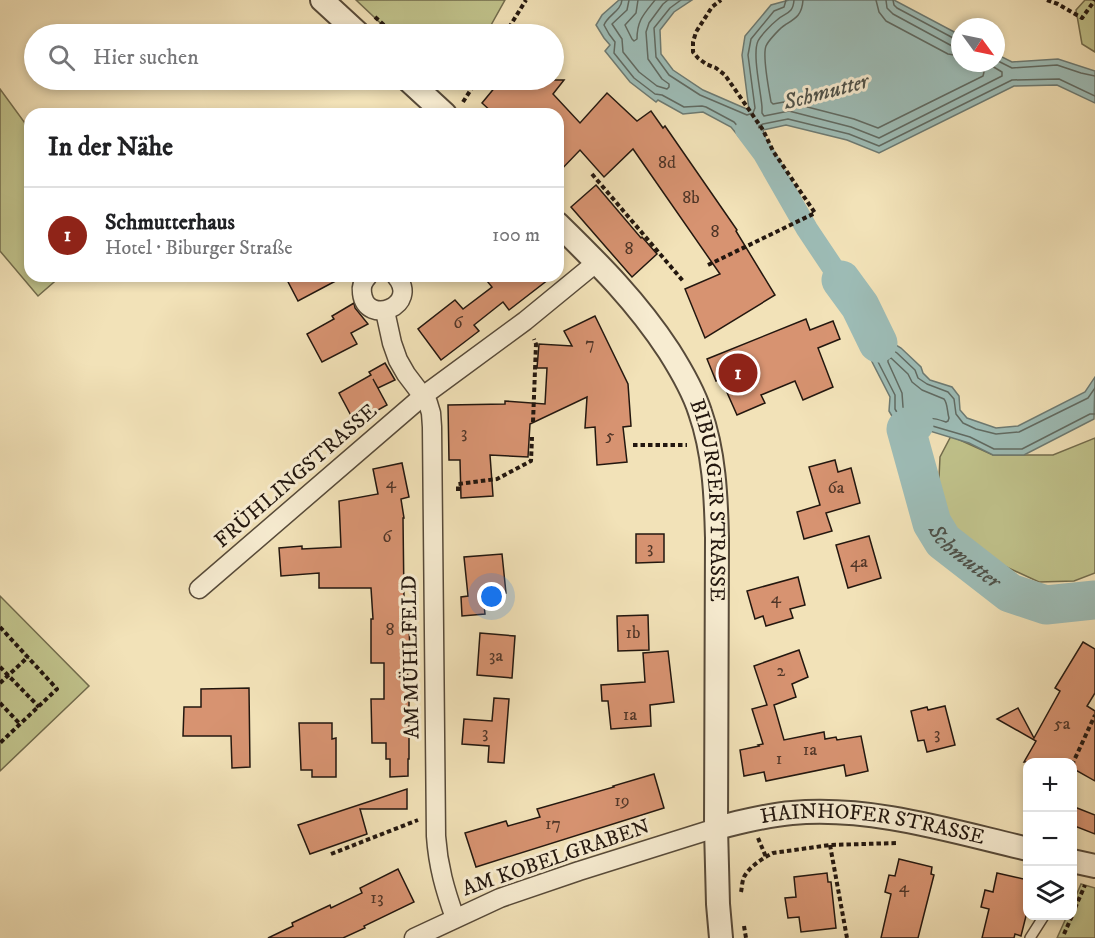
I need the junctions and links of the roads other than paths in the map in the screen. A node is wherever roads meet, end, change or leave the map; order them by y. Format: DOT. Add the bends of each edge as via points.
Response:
graph roads {
  1 [pos="322,0"];
  2 [pos="348,24"];
  3 [pos="422,90"];
  4 [pos="447,108"];
  5 [pos="564,230"];
  6 [pos="597,262"];
  7 [pos="364,282"];
  8 [pos="400,282"];
  9 [pos="385,311"];
  10 [pos="423,396"];
  11 [pos="199,589"];
  12 [pos="716,828"];
  13 [pos="1023,848"];
  14 [pos="455,918"];
  15 [pos="1041,920"];
  16 [pos="414,938"];
  17 [pos="721,938"];
  18 [pos="1030,938"];
  1 -- 2 [label="street"];
  3 -- 4 [label="street"];
  5 -- 6 [label="street, BIBURGER STRASSE"];
  6 -- 10 [label="street, FRÜHLINGSTRASSE"];
  6 -- 12 [label="street, BIBURGER STRASSE" via="641,310 683,372 709,445 717,527"];
  7 -- 9 [label="street" via="361,292 366,304"];
  8 -- 9 [label="street" via="401,298"];
  9 -- 10 [label="street" via="398,360"];
  10 -- 11 [label="street, FRÜHLINGSTRASSE"];
  10 -- 14 [label="street, AM MÜHLFELD" via="432,427 435,814 441,876"];
  12 -- 13 [label="street, HAINHOFER STRASSE" via="772,815 852,813"];
  12 -- 14 [label="street, AM KOBELGRABEN" via="500,898"];
  12 -- 17 [label="street, BIBURGER STRASSE"];
  14 -- 16 [label="street, AM KOBELGRABEN"];
  15 -- 18 [label="lane"];
}
